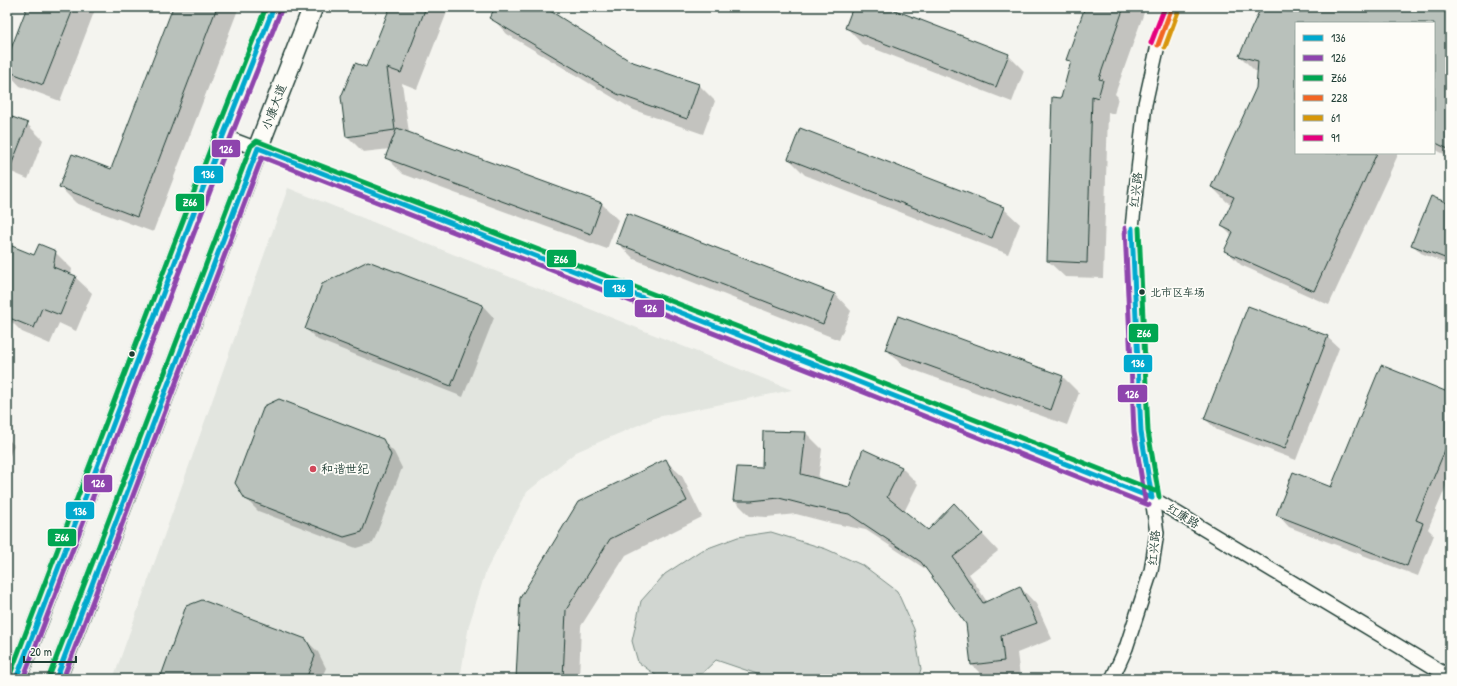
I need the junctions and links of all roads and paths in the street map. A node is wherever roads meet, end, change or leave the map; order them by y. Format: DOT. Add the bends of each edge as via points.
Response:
graph roads {
  1 [pos="274,7"];
  2 [pos="314,7"];
  3 [pos="1172,7"];
  4 [pos="223,136"];
  5 [pos="258,148"];
  6 [pos="1152,498"];
  7 [pos="1450,677"];
  8 [pos="16,679"];
  9 [pos="56,679"];
  10 [pos="1112,679"];
  1 -- 4 [label="main road"];
  2 -- 5 [label="main road, 小康大道"];
  3 -- 6 [label="street, 红兴路" via="1158,45 1145,104 1132,228 1141,432"];
  4 -- 5 [label="street, 红康路"];
  4 -- 8 [label="main road"];
  5 -- 6 [label="street, 红康路"];
  5 -- 9 [label="main road, 小康大道"];
  6 -- 7 [label="street, 红康路"];
  6 -- 10 [label="street, 红兴路" via="1157,533 1151,571 1126,648"];
}
